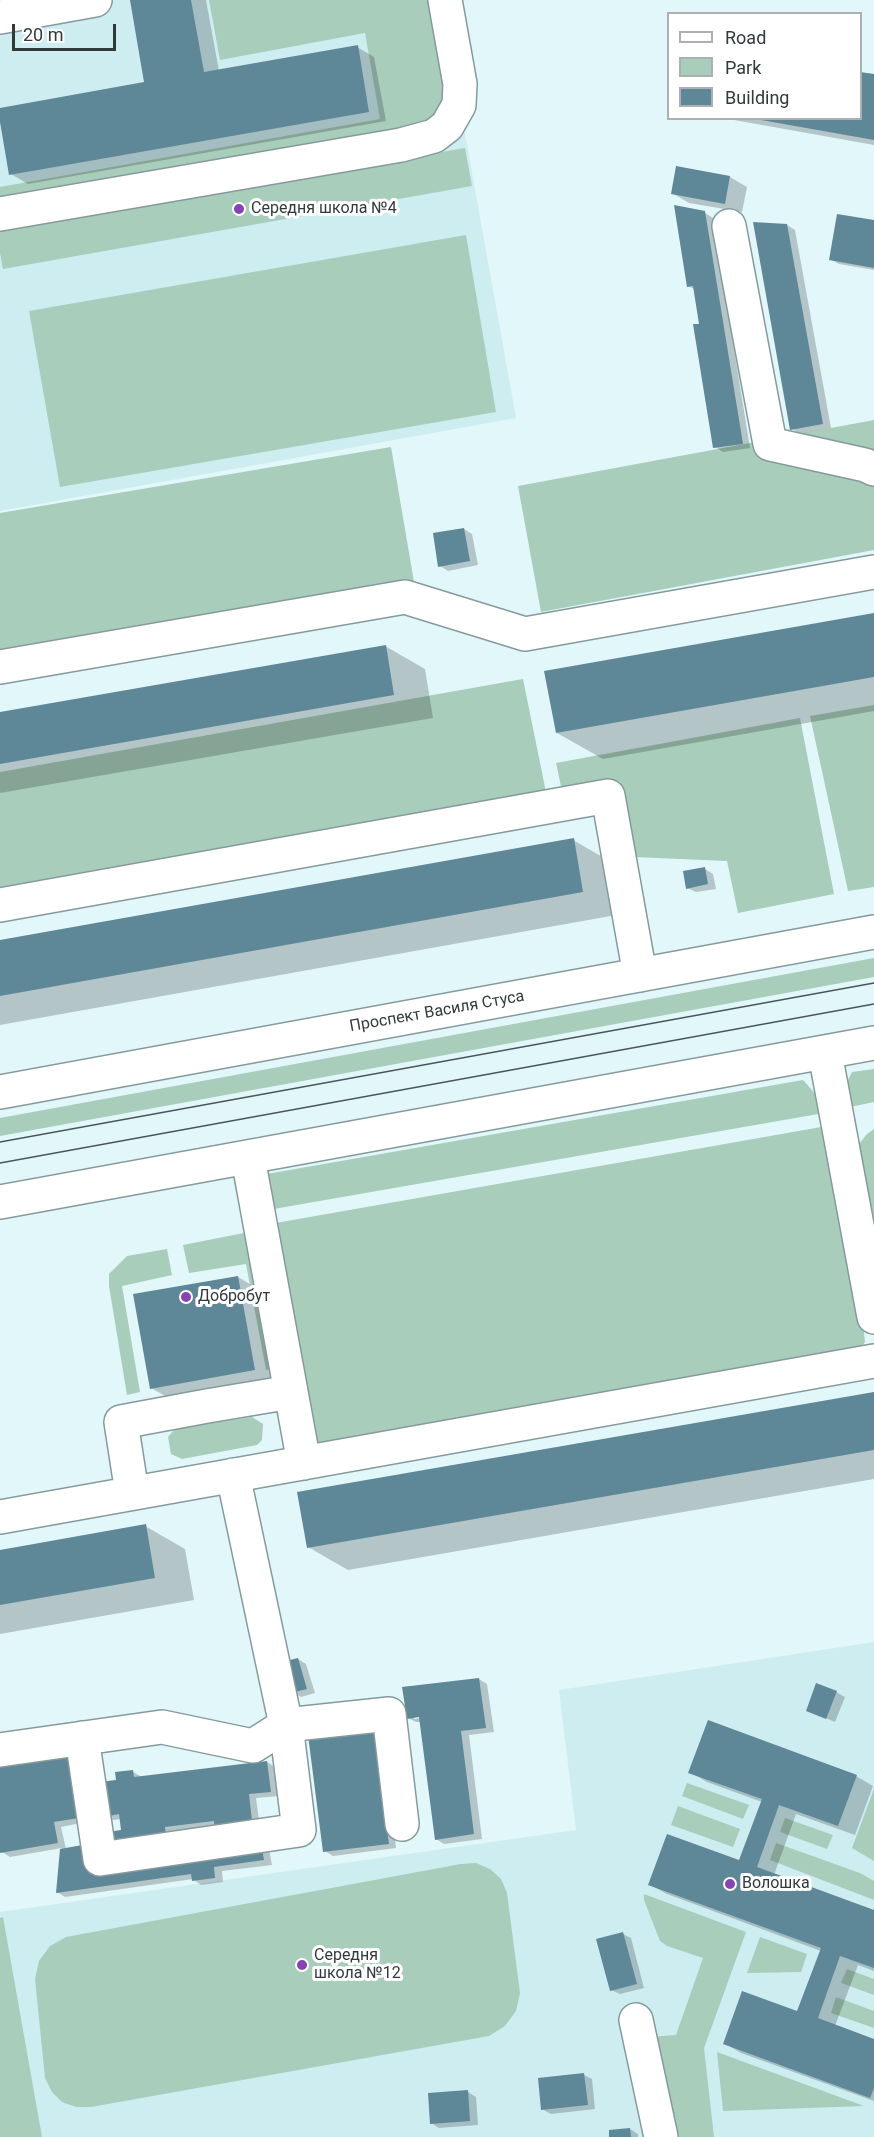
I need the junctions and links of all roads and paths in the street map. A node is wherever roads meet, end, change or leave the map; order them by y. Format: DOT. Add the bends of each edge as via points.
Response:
graph roads {
  1 [pos="96,0"];
  2 [pos="445,0"];
  3 [pos="0,17"];
  4 [pos="0,214"];
  5 [pos="729,226"];
  6 [pos="874,469"];
  7 [pos="874,572"];
  8 [pos="0,667"];
  9 [pos="0,905"];
  10 [pos="874,932"];
  11 [pos="640,975"];
  12 [pos="874,1043"];
  13 [pos="825,1053"];
  14 [pos="0,1092"];
  15 [pos="248,1158"];
  16 [pos="0,1202"];
  17 [pos="871,1282"];
  18 [pos="874,1317"];
  19 [pos="874,1361"];
  20 [pos="291,1392"];
  21 [pos="304,1463"];
  22 [pos="233,1475"];
  23 [pos="132,1493"];
  24 [pos="0,1517"];
  25 [pos="286,1725"];
  26 [pos="82,1738"];
  27 [pos="0,1750"];
  28 [pos="402,1824"];
  29 [pos="636,2020"];
  30 [pos="661,2137"];
  1 -- 3 [label="street"];
  2 -- 4 [label="street" via="460,84 459,105 447,126 434,136"];
  5 -- 6 [label="street" via="770,444"];
  7 -- 8 [label="street" via="525,634 405,597"];
  9 -- 11 [label="street" via="608,796"];
  10 -- 11 [label="street, Проспект Василя Стуса"];
  11 -- 14 [label="street, Проспект Василя Стуса"];
  12 -- 13 [label="street"];
  13 -- 15 [label="street"];
  13 -- 17 [label="street"];
  15 -- 16 [label="street"];
  15 -- 20 [label="street"];
  17 -- 18 [label="street"];
  19 -- 21 [label="street"];
  20 -- 21 [label="street"];
  20 -- 23 [label="street" via="121,1422"];
  21 -- 22 [label="street"];
  22 -- 23 [label="street"];
  22 -- 25 [label="street"];
  23 -- 24 [label="street"];
  25 -- 26 [label="street" via="253,1746 162,1727"];
  25 -- 26 [label="street" via="299,1830 100,1859"];
  25 -- 28 [label="street" via="389,1714"];
  26 -- 27 [label="street"];
  29 -- 30 [label="street"];
}
